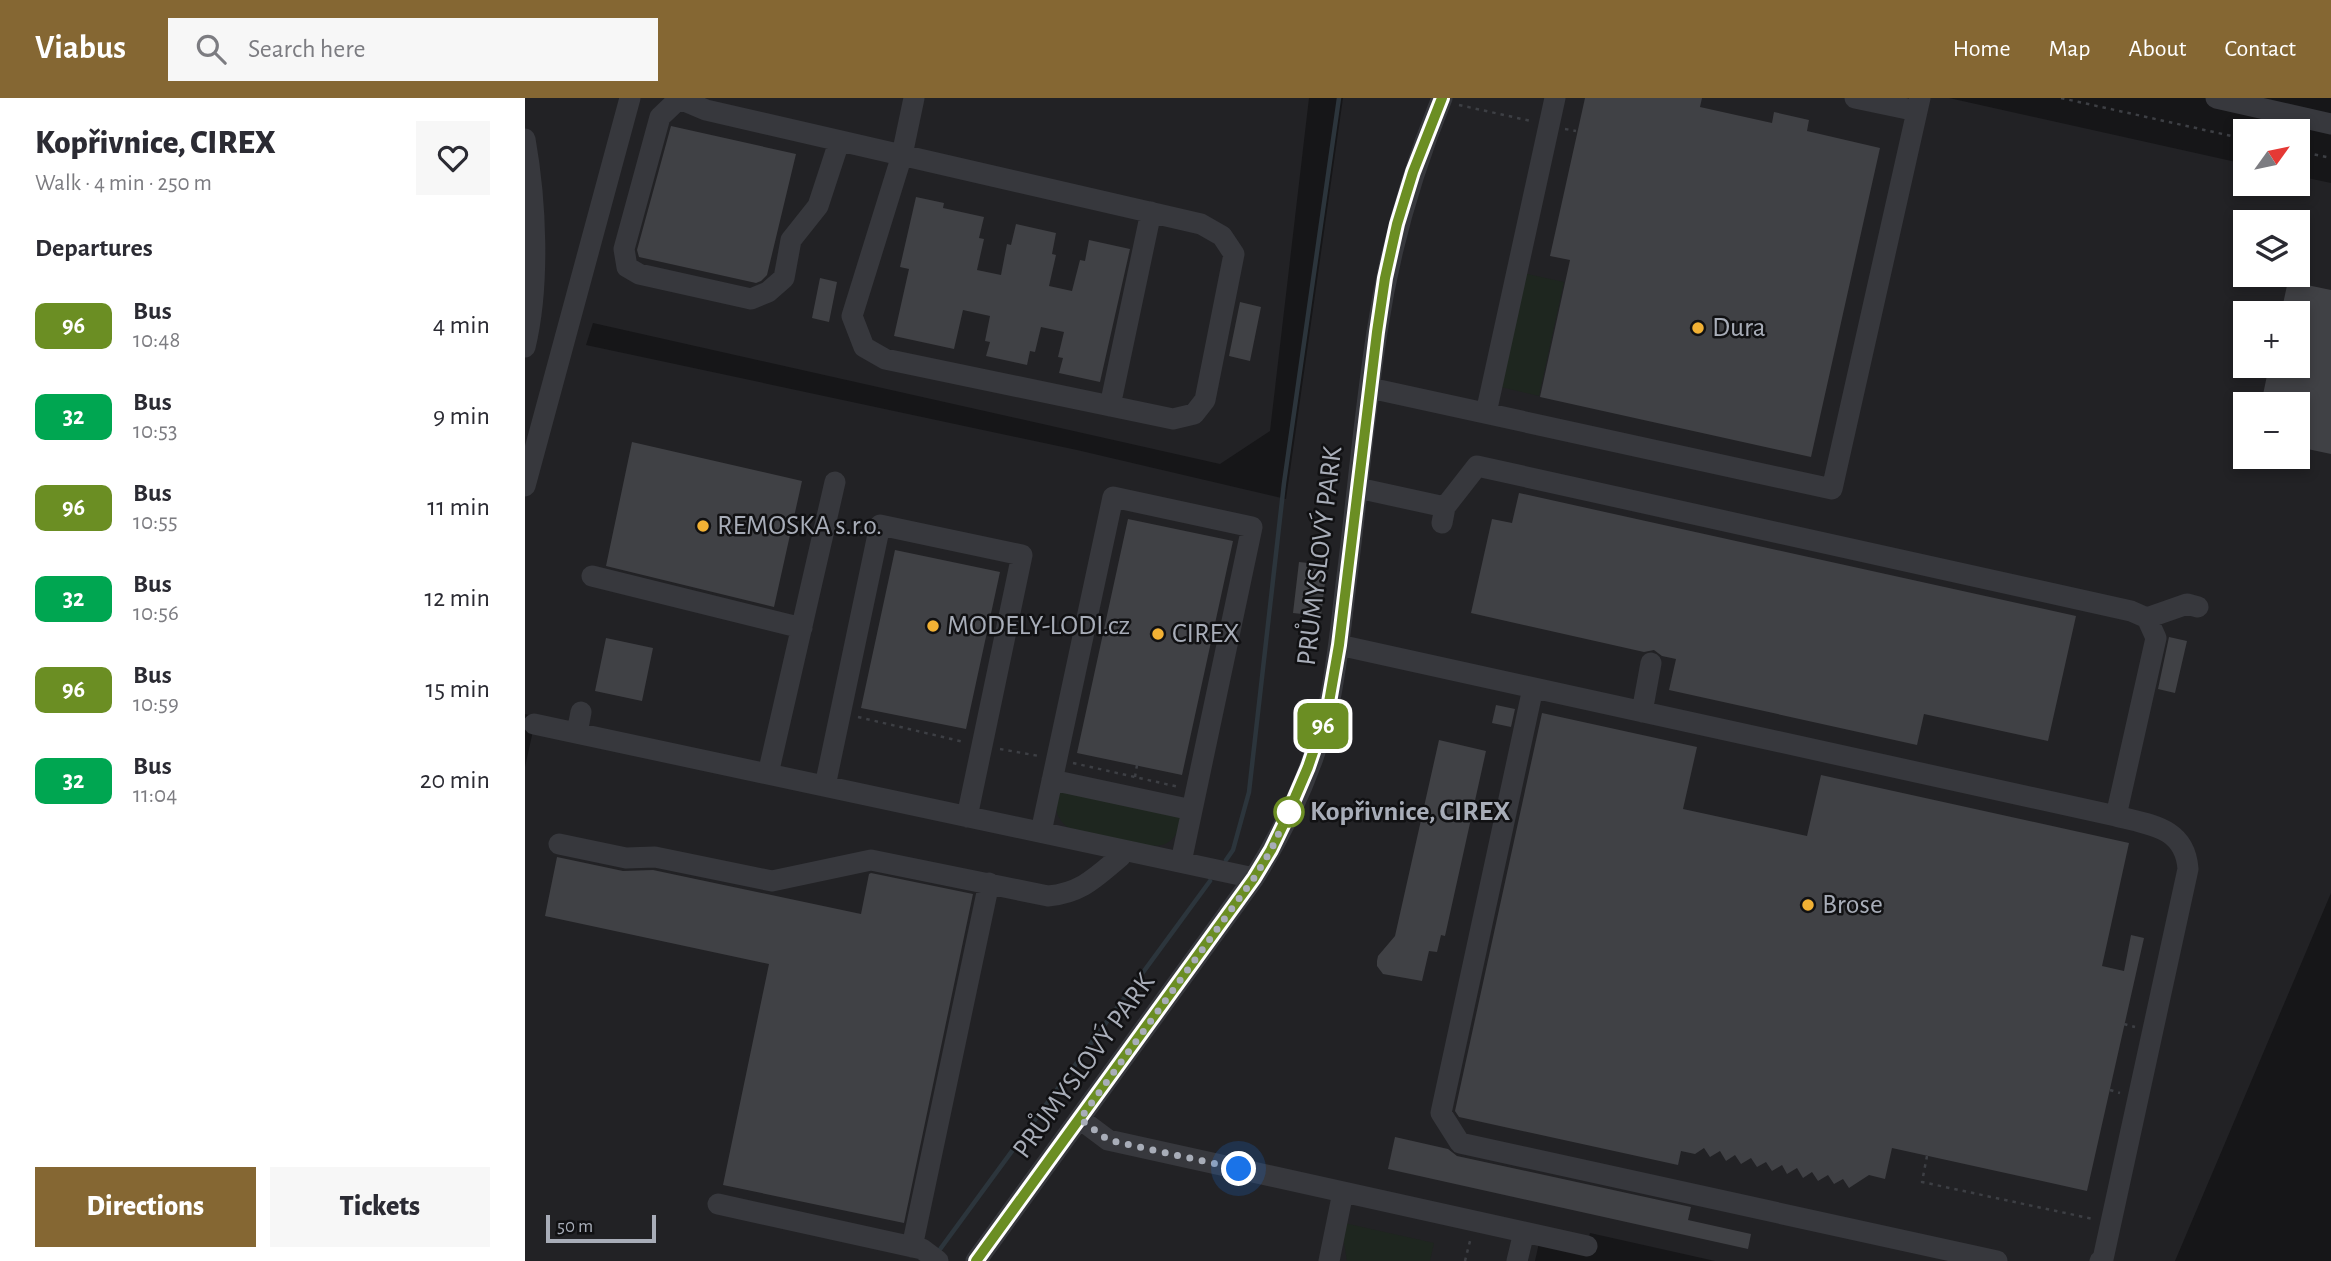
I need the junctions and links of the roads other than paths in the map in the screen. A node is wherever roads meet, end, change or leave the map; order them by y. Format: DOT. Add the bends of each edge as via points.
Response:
graph roads {
  1 [pos="630,98"];
  2 [pos="914,98"];
  3 [pos="1555,98"];
  4 [pos="1855,98"];
  5 [pos="2216,98"];
  6 [pos="680,99"];
  7 [pos="1447,101"];
  8 [pos="1918,105"];
  9 [pos="2331,124"];
  10 [pos="525,139"];
  11 [pos="839,142"];
  12 [pos="902,155"];
  13 [pos="1151,212"];
  14 [pos="525,347"];
  15 [pos="1370,388"];
  16 [pos="1110,406"];
  17 [pos="1486,413"];
  18 [pos="835,482"];
  19 [pos="525,486"];
  20 [pos="1358,488"];
  21 [pos="591,576"];
  22 [pos="2198,607"];
  23 [pos="2147,618"];
  24 [pos="801,628"];
  25 [pos="1339,645"];
  26 [pos="1651,663"];
  27 [pos="1533,688"];
  28 [pos="1642,712"];
  29 [pos="534,724"];
  30 [pos="768,774"];
  31 [pos="1052,780"];
  32 [pos="825,786"];
  33 [pos="1192,810"];
  34 [pos="2116,816"];
  35 [pos="967,817"];
  36 [pos="1041,832"];
  37 [pos="559,844"];
  38 [pos="1122,850"];
  39 [pos="1181,862"];
  40 [pos="1254,878"];
  41 [pos="989,883"];
  42 [pos="1080,1119"];
  43 [pos="1343,1192"];
  44 [pos="718,1204"];
  45 [pos="1524,1232"];
  46 [pos="1587,1246"];
  47 [pos="926,1254"];
  48 [pos="976,1261"];
  49 [pos="1329,1261"];
  50 [pos="1517,1261"];
  51 [pos="1997,1261"];
  52 [pos="2100,1261"];
  1 -- 19 [label="street"];
  2 -- 12 [label="street"];
  3 -- 17 [label="street"];
  4 -- 8 [label="street"];
  5 -- 9 [label="street"];
  6 -- 11 [label="street" via="706,110"];
  6 -- 11 [label="street" via="660,117 624,249 627,267 639,274 751,299 768,292 783,278 792,240 818,206"];
  7 -- 15 [label="street, PRŮMYSLOVÝ PARK" via="1413,172 1397,224"];
  8 -- 17 [label="street" via="1832,489"];
  10 -- 14 [label="street" via="534,215"];
  11 -- 12 [label="street"];
  12 -- 13 [label="street"];
  12 -- 16 [label="street" via="852,316 864,347 885,359"];
  13 -- 16 [label="street"];
  13 -- 16 [label="street" via="1201,223 1222,236 1234,254 1205,400 1194,414 1173,419"];
  15 -- 17 [label="street"];
  15 -- 20 [label="street, PRŮMYSLOVÝ PARK"];
  18 -- 24 [label="street"];
  20 -- 23 [label="street" via="1443,515 1477,466"];
  20 -- 25 [label="street, PRŮMYSLOVÝ PARK"];
  21 -- 24 [label="street"];
  22 -- 23 [label="street" via="2187,604"];
  23 -- 34 [label="street" via="2156,638"];
  24 -- 30 [label="street"];
  25 -- 27 [label="street" via="1384,666"];
  25 -- 40 [label="street, PRŮMYSLOVÝ PARK" via="1319,738 1284,823"];
  26 -- 28 [label="street"];
  27 -- 28 [label="street"];
  27 -- 51 [label="street" via="1441,1113 1460,1143"];
  28 -- 34 [label="street"];
  29 -- 30 [label="street" via="579,723"];
  30 -- 32 [label="street"];
  31 -- 33 [label="street"];
  31 -- 33 [label="street" via="1113,497 1252,527"];
  31 -- 36 [label="street"];
  32 -- 35 [label="street"];
  32 -- 35 [label="street" via="880,525 1022,555"];
  33 -- 39 [label="street"];
  34 -- 52 [label="street" via="2171,834 2182,844 2188,869"];
  35 -- 36 [label="street"];
  36 -- 38 [label="street"];
  37 -- 41 [label="street" via="626,859 655,857 772,881 871,860"];
  38 -- 39 [label="street"];
  38 -- 41 [label="street" via="1096,877 1066,894 1048,896"];
  39 -- 40 [label="street"];
  40 -- 42 [label="street, PRŮMYSLOVÝ PARK"];
  41 -- 47 [label="street"];
  42 -- 43 [label="street" via="1108,1140"];
  42 -- 48 [label="street, PRŮMYSLOVÝ PARK"];
  43 -- 45 [label="street"];
  43 -- 49 [label="street"];
  44 -- 47 [label="street"];
  45 -- 46 [label="street"];
  45 -- 50 [label="street"];
}
